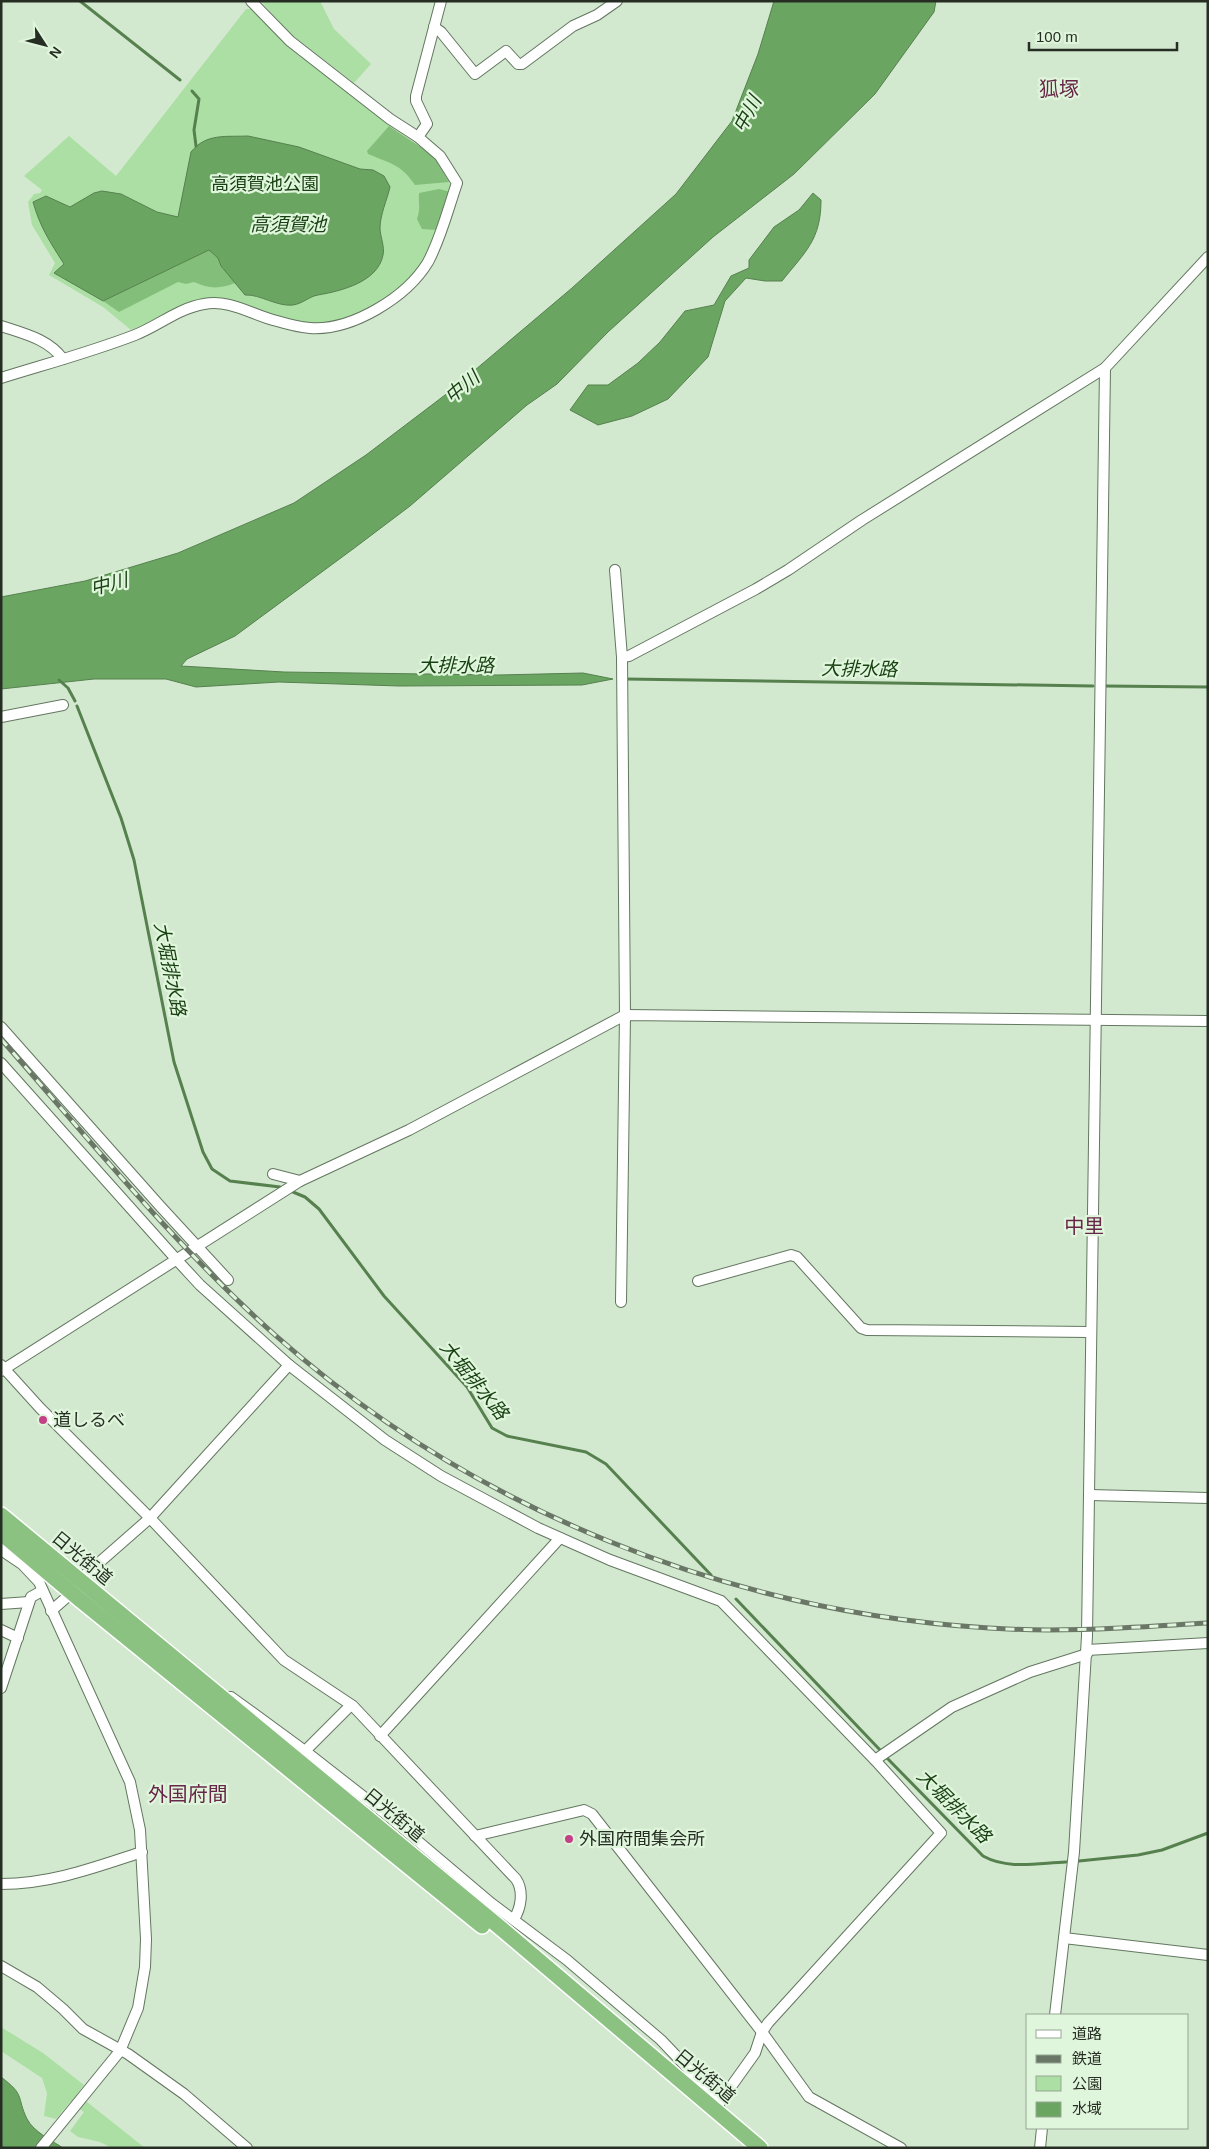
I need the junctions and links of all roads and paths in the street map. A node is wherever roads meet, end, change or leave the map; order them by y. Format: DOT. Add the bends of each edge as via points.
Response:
graph roads {
  1 [pos="251,1"];
  2 [pos="440,1"];
  3 [pos="617,1"];
  4 [pos="434,27"];
  5 [pos="418,138"];
  6 [pos="1208,257"];
  7 [pos="1,326"];
  8 [pos="63,359"];
  9 [pos="1105,368"];
  10 [pos="1,378"];
  11 [pos="615,570"];
  12 [pos="622,661"];
  13 [pos="63,705"];
  14 [pos="1,717"];
  15 [pos="625,1015"];
  16 [pos="1096,1018"];
  17 [pos="1208,1021"];
  18 [pos="1,1027"];
  19 [pos="1,1063"];
  20 [pos="273,1174"];
  21 [pos="300,1181"];
  22 [pos="198,1246"];
  23 [pos="176,1259"];
  24 [pos="228,1280"];
  25 [pos="698,1280"];
  26 [pos="621,1302"];
  27 [pos="1090,1332"];
  28 [pos="289,1365"];
  29 [pos="2,1368"];
  30 [pos="1090,1495"];
  31 [pos="1208,1498"];
  32 [pos="1,1515"];
  33 [pos="150,1518"];
  34 [pos="1,1533"];
  35 [pos="560,1538"];
  36 [pos="1,1550"];
  37 [pos="85,1575"];
  38 [pos="42,1591"];
  39 [pos="67,1597"];
  40 [pos="29,1602"];
  41 [pos="1,1604"];
  42 [pos="51,1610"];
  43 [pos="1,1630"];
  44 [pos="18,1638"];
  45 [pos="1208,1643"];
  46 [pos="1087,1652"];
  47 [pos="1,1688"];
  48 [pos="227,1702"];
  49 [pos="351,1705"];
  50 [pos="380,1736"];
  51 [pos="305,1751"];
  52 [pos="875,1760"];
  53 [pos="475,1836"];
  54 [pos="142,1852"];
  55 [pos="1,1884"];
  56 [pos="514,1919"];
  57 [pos="1064,1938"];
  58 [pos="1208,1956"];
  59 [pos="1,1966"];
  60 [pos="1055,2014"];
  61 [pos="762,2032"];
  62 [pos="120,2051"];
  63 [pos="717,2106"];
  64 [pos="1042,2129"];
  65 [pos="41,2148"];
  66 [pos="246,2148"];
  67 [pos="746,2148"];
  68 [pos="760,2148"];
  69 [pos="901,2148"];
  70 [pos="1040,2148"];
  1 -- 5 [label="street" via="290,41"];
  2 -- 4 [label="street"];
  3 -- 4 [label="street" via="573,26 522,64 518,64 506,51 476,74"];
  4 -- 5 [label="street" via="416,96 427,124"];
  5 -- 8 [label="street" via="440,156 457,183 428,262 406,287 374,311 335,326 310,328 276,321 225,303 207,303 136,334"];
  6 -- 9 [label="street"];
  7 -- 8 [label="street" via="45,341"];
  8 -- 10 [label="street"];
  9 -- 12 [label="street" via="788,570"];
  9 -- 16 [label="street"];
  11 -- 12 [label="street"];
  12 -- 15 [label="street"];
  13 -- 14 [label="street"];
  15 -- 16 [label="street"];
  15 -- 21 [label="street" via="409,1130"];
  15 -- 26 [label="street"];
  16 -- 17 [label="street"];
  16 -- 27 [label="street"];
  18 -- 22 [label="street"];
  19 -- 23 [label="street"];
  20 -- 21 [label="street"];
  21 -- 22 [label="street"];
  22 -- 23 [label="street"];
  22 -- 24 [label="street"];
  23 -- 28 [label="street" via="200,1285"];
  23 -- 29 [label="street"];
  25 -- 27 [label="street" via="791,1255 797,1257 867,1330"];
  27 -- 30 [label="street"];
  28 -- 33 [label="street"];
  28 -- 35 [label="street" via="386,1440 440,1476"];
  29 -- 33 [label="street"];
  30 -- 31 [label="street"];
  30 -- 46 [label="street"];
  32 -- 48 [label="highway, 日光街道"];
  33 -- 37 [label="street"];
  33 -- 49 [label="street" via="284,1660"];
  34 -- 67 [label="highway, 日光街道" via="530,1965"];
  35 -- 50 [label="street"];
  35 -- 52 [label="street" via="721,1601"];
  36 -- 38 [label="street" via="22,1564 39,1582"];
  38 -- 40 [label="street"];
  38 -- 42 [label="street"];
  39 -- 42 [label="street"];
  40 -- 41 [label="street"];
  40 -- 44 [label="street"];
  42 -- 54 [label="street" via="130,1782"];
  43 -- 44 [label="street"];
  44 -- 47 [label="street"];
  45 -- 46 [label="street"];
  46 -- 52 [label="street" via="1030,1672 952,1707"];
  46 -- 57 [label="street" via="1073,1866"];
  48 -- 51 [label="street" via="232,1697"];
  48 -- 63 [label="highway, 日光街道"];
  49 -- 50 [label="street"];
  49 -- 51 [label="street"];
  50 -- 53 [label="street"];
  51 -- 56 [label="street"];
  52 -- 61 [label="street" via="941,1833"];
  53 -- 56 [label="street" via="520,1884 520,1907"];
  53 -- 61 [label="street" via="584,1810 592,1814"];
  54 -- 55 [label="street" via="68,1876"];
  54 -- 62 [label="street" via="145,1967 138,2008"];
  56 -- 63 [label="street" via="661,2040"];
  57 -- 58 [label="street"];
  57 -- 60 [label="street"];
  59 -- 62 [label="street" via="37,1987 83,2029"];
  61 -- 63 [label="street" via="755,2053"];
  61 -- 69 [label="street" via="809,2097"];
  62 -- 65 [label="street"];
  62 -- 66 [label="street" via="184,2094"];
  63 -- 68 [label="highway, 日光街道"];
  64 -- 70 [label="street"];
}
